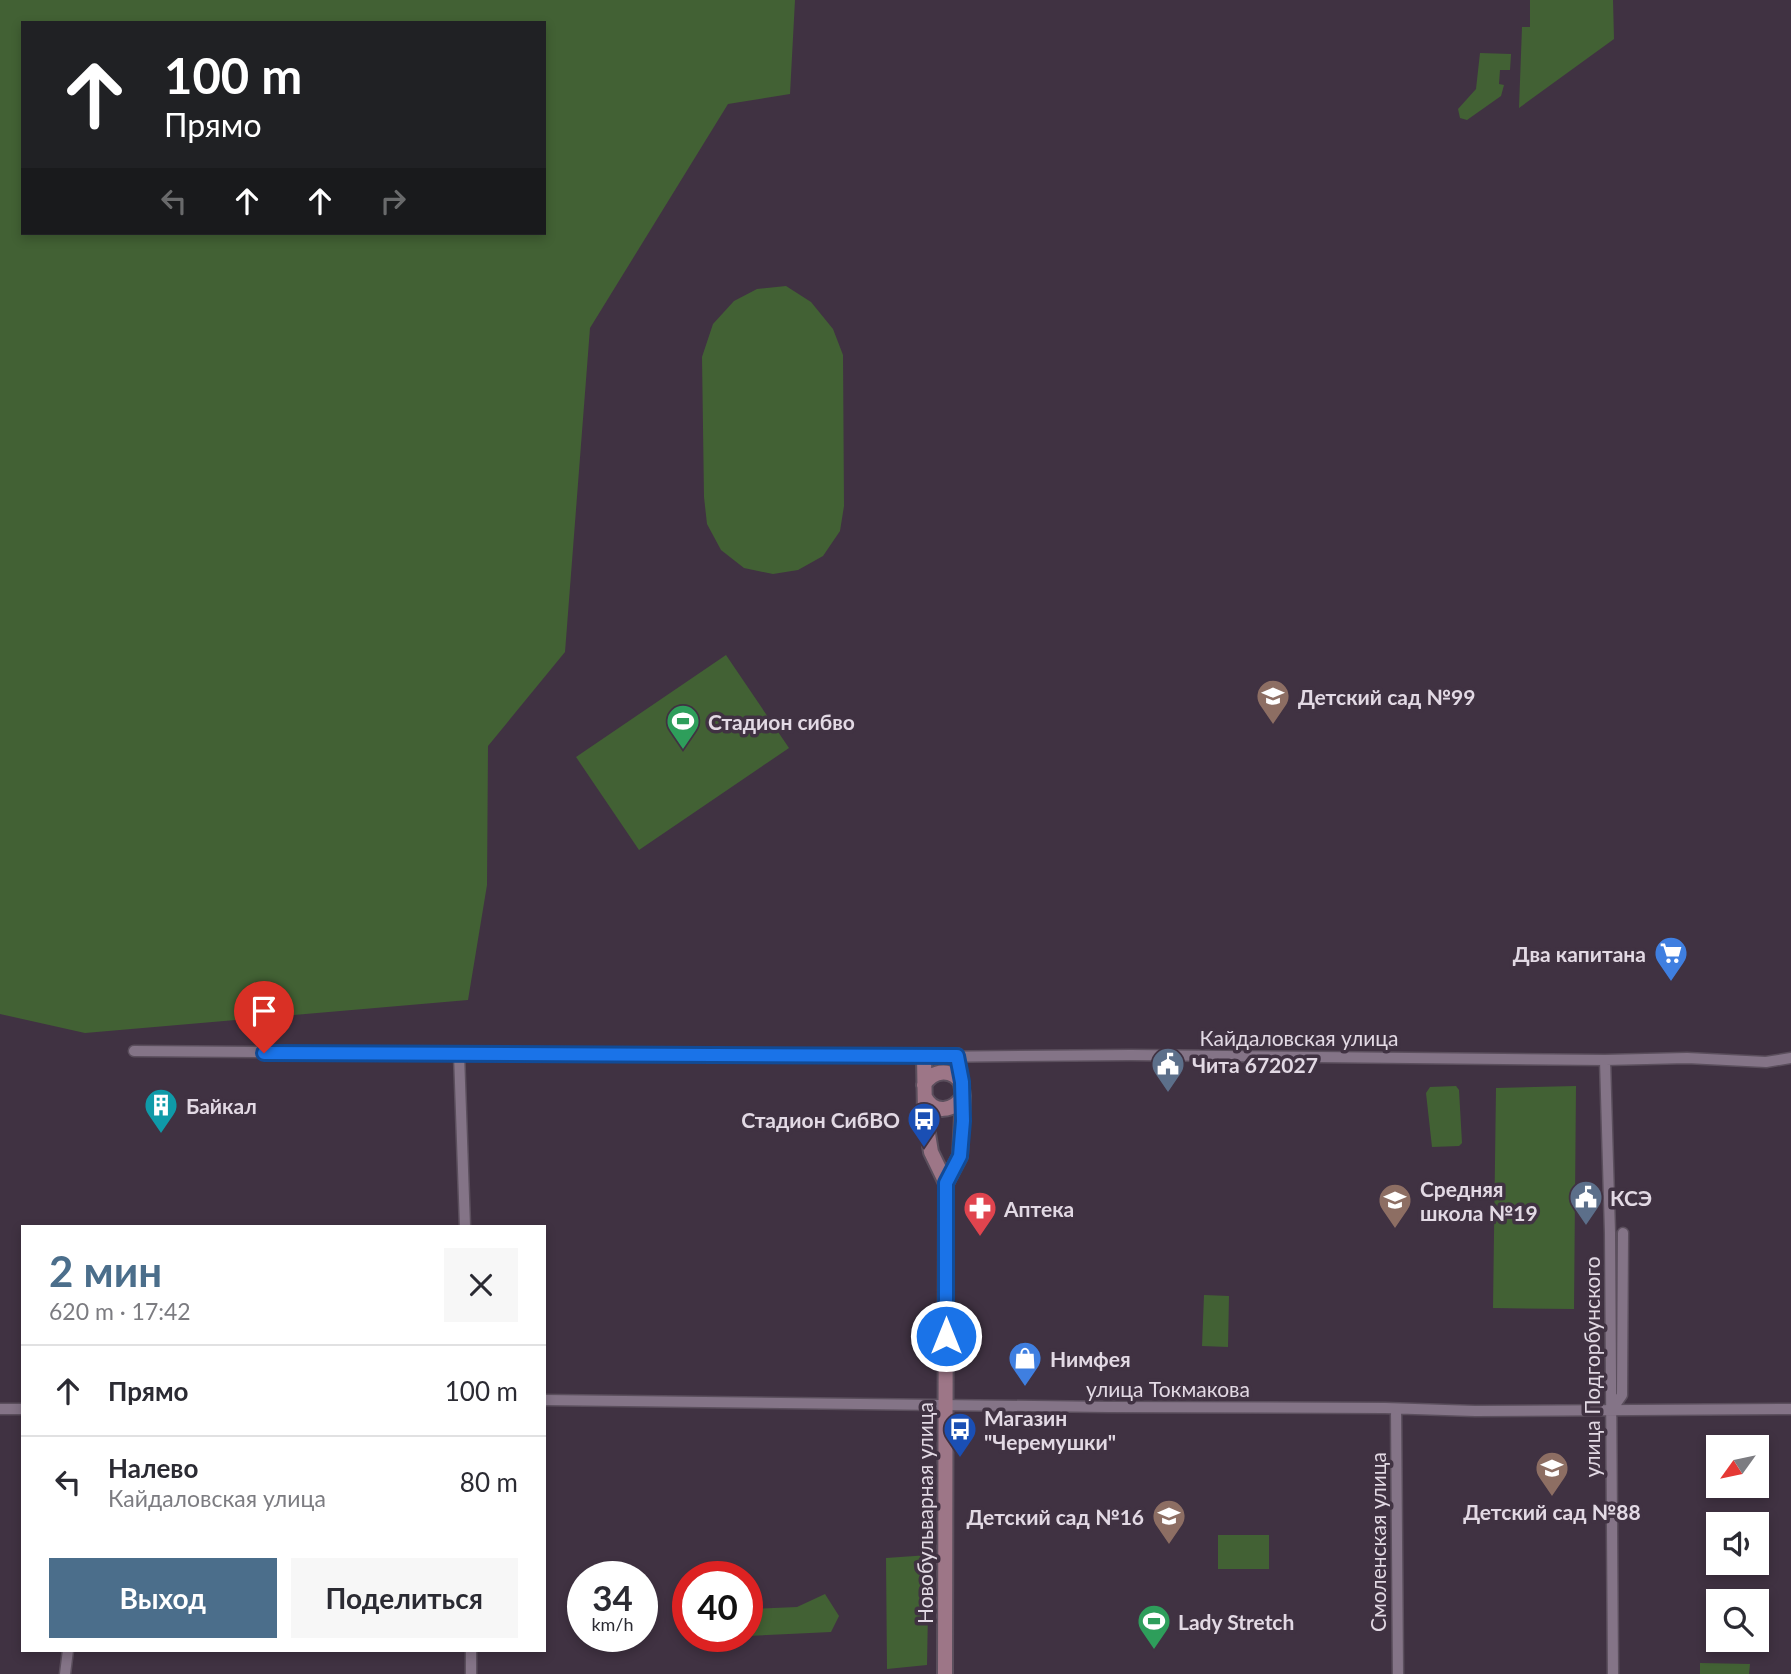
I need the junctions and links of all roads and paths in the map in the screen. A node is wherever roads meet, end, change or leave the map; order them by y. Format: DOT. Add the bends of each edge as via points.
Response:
graph roads {
  1 [pos="134,1052"];
  2 [pos="459,1054"];
  3 [pos="957,1056"];
  4 [pos="924,1057"];
  5 [pos="1791,1058"];
  6 [pos="1605,1060"];
  7 [pos="962,1090"];
  8 [pos="924,1091"];
  9 [pos="946,1183"];
  10 [pos="465,1225"];
  11 [pos="1623,1233"];
  12 [pos="546,1400"];
  13 [pos="945,1405"];
  14 [pos="0,1409"];
  15 [pos="21,1409"];
  16 [pos="1396,1409"];
  17 [pos="1791,1409"];
  18 [pos="1610,1411"];
  19 [pos="68,1652"];
  20 [pos="471,1652"];
  21 [pos="65,1674"];
  22 [pos="471,1674"];
  23 [pos="945,1674"];
  24 [pos="1398,1674"];
  25 [pos="1613,1674"];
  1 -- 2 [label="street, Кайдаловская улица"];
  2 -- 4 [label="street, Кайдаловская улица"];
  2 -- 10 [label="street"];
  3 -- 4 [label="street, Кайдаловская улица"];
  3 -- 6 [label="street, Кайдаловская улица"];
  3 -- 7 [label="street"];
  4 -- 8 [label="street"];
  5 -- 6 [label="street, Кайдаловская улица" via="1766,1062"];
  6 -- 18 [label="street, улица Подгорбунского"];
  7 -- 8 [label="street" via="954,1075 939,1072 932,1074"];
  7 -- 8 [label="street" via="959,1102 947,1109 933,1107"];
  7 -- 9 [label="street" via="960,1156"];
  8 -- 9 [label="street" via="931,1152"];
  9 -- 13 [label="street, Новобульварная улица"];
  11 -- 18 [label="street" via="1622,1395"];
  12 -- 13 [label="street, улица Токмакова"];
  13 -- 16 [label="street, улица Токмакова"];
  13 -- 23 [label="street, Новобульварная улица"];
  14 -- 15 [label="street"];
  16 -- 18 [label="street, улица Токмакова"];
  16 -- 24 [label="street, Смоленская улица"];
  17 -- 18 [label="street, улица Токмакова"];
  18 -- 25 [label="street, улица Подгорбунского"];
  19 -- 21 [label="street"];
  20 -- 22 [label="street"];
}
